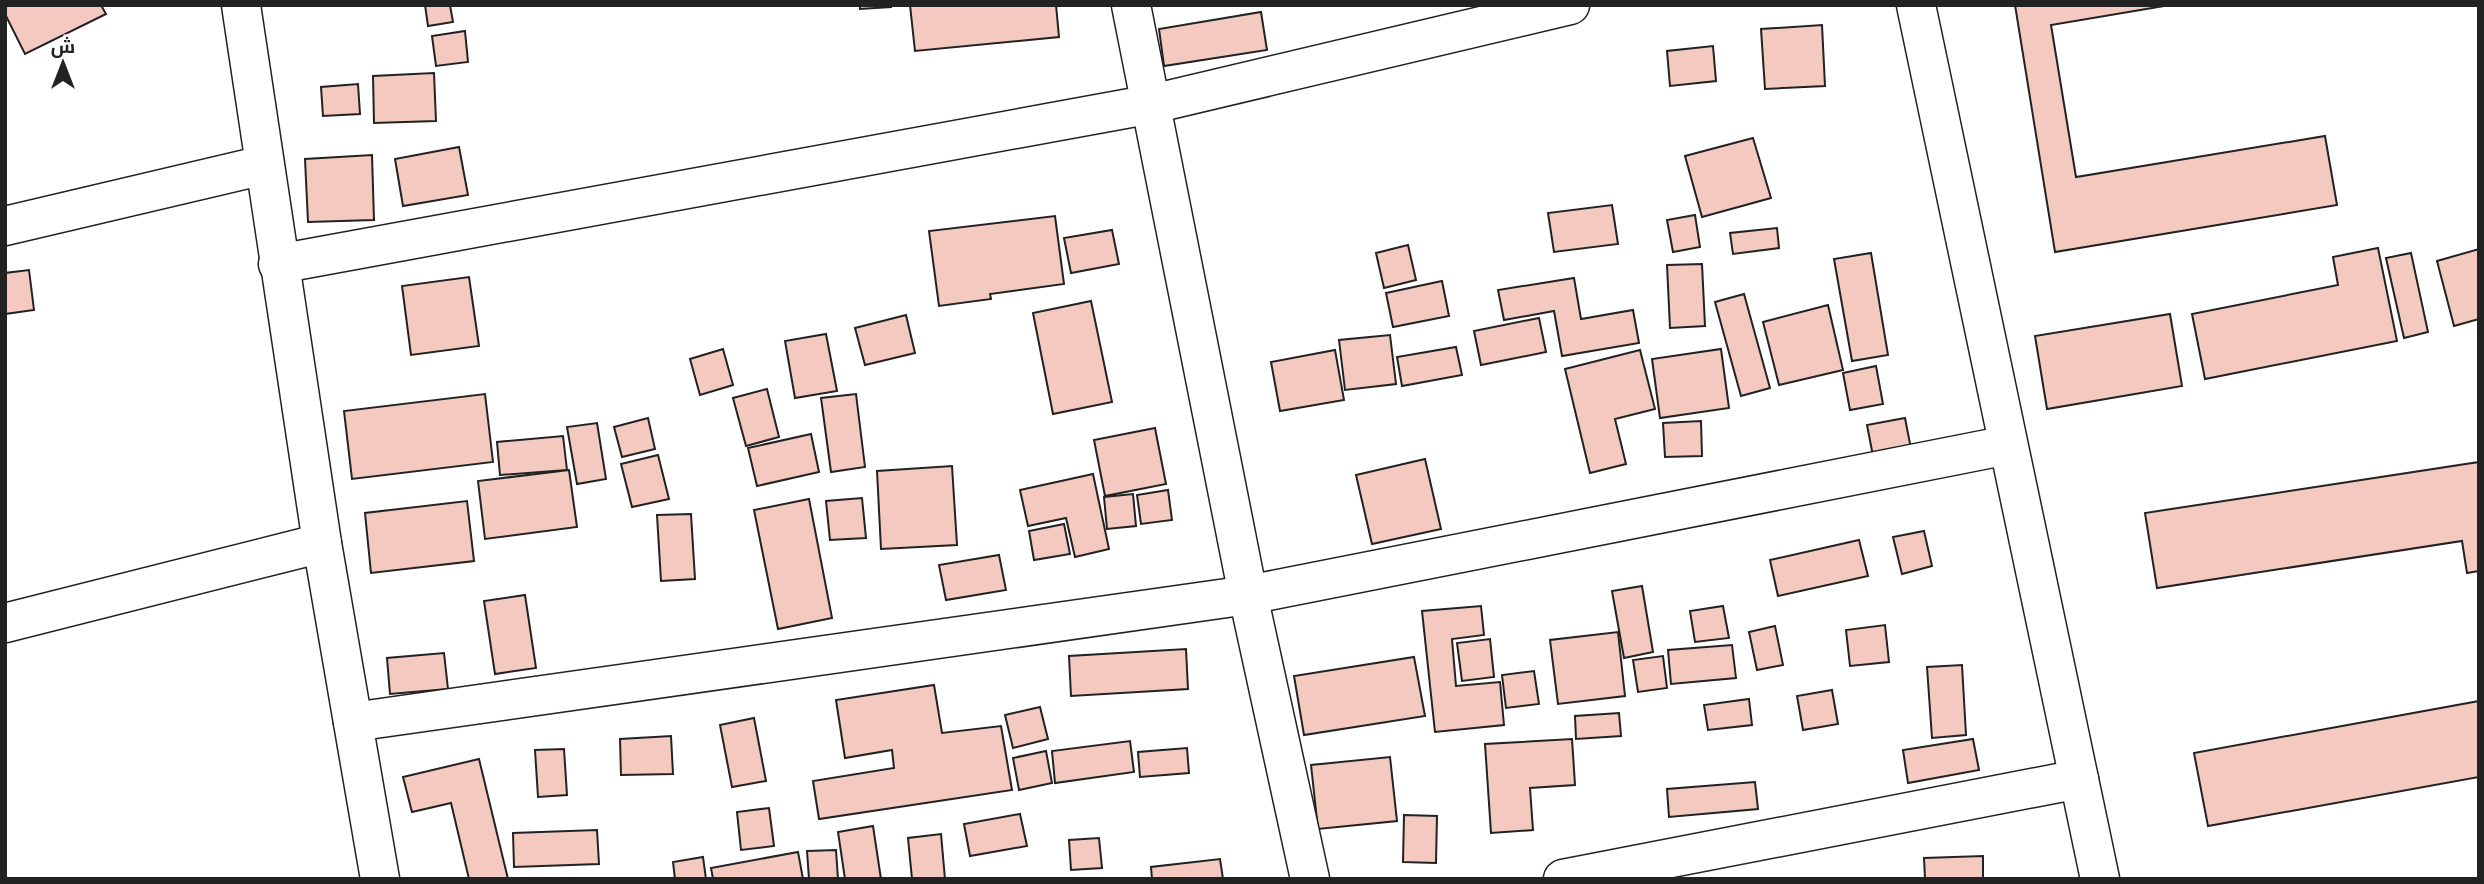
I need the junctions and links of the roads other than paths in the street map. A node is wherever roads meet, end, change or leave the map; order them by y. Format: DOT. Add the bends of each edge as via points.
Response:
graph roads {
  1 [pos="241,5"];
  2 [pos="1131,5"];
  3 [pos="1570,5"];
  4 [pos="1916,5"];
  5 [pos="1152,104"];
  6 [pos="264,165"];
  7 [pos="5,226"];
  8 [pos="278,264"];
  9 [pos="2008,445"];
  10 [pos="322,543"];
  11 [pos="1248,595"];
  12 [pos="5,623"];
  13 [pos="353,722"];
  14 [pos="2079,779"];
  15 [pos="380,879"];
  16 [pos="1310,879"];
  17 [pos="1563,879"];
  18 [pos="2100,879"];
  1 -- 6 [label="street"];
  2 -- 5 [label="street"];
  3 -- 5 [label="street"];
  4 -- 9 [label="street"];
  5 -- 8 [label="street"];
  5 -- 11 [label="street"];
  6 -- 7 [label="street"];
  6 -- 8 [label="street"];
  8 -- 10 [label="street"];
  9 -- 11 [label="street"];
  9 -- 14 [label="street"];
  10 -- 12 [label="street"];
  10 -- 13 [label="street"];
  11 -- 13 [label="street"];
  11 -- 16 [label="street"];
  13 -- 15 [label="street"];
  14 -- 17 [label="street"];
  14 -- 18 [label="street"];
}
